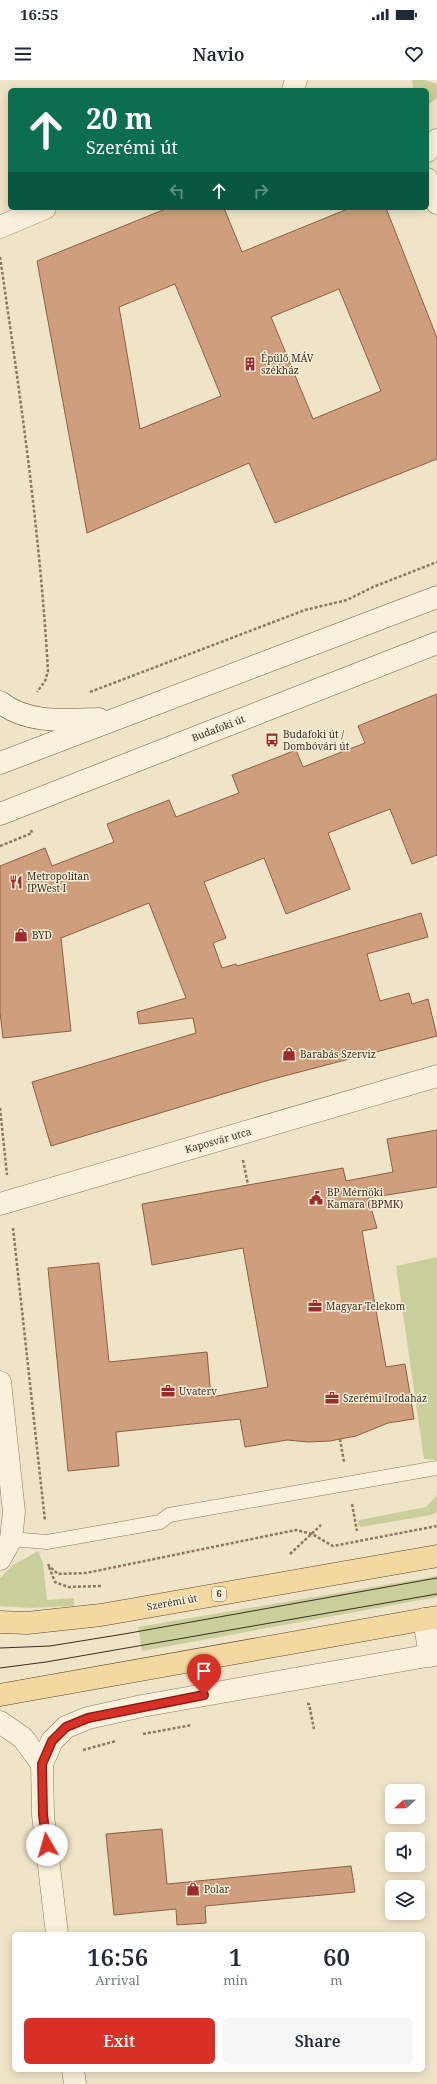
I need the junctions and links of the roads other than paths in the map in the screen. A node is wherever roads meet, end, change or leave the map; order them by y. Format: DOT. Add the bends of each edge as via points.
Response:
graph roads {
  1 [pos="437,140"];
  2 [pos="429,149"];
  3 [pos="429,184"];
  4 [pos="437,203"];
  5 [pos="40,210"];
  6 [pos="0,227"];
  7 [pos="437,597"];
  8 [pos="437,643"];
  9 [pos="0,702"];
  10 [pos="116,718"];
  11 [pos="0,763"];
  12 [pos="0,814"];
  13 [pos="437,1076"];
  14 [pos="5,1203"];
  15 [pos="0,1382"];
  16 [pos="437,1468"];
  17 [pos="11,1539"];
  18 [pos="437,1556"];
  19 [pos="0,1559"];
  20 [pos="430,1618"];
  21 [pos="0,1622"];
  22 [pos="433,1655"];
  23 [pos="0,1695"];
  24 [pos="0,1722"];
  25 [pos="42,1764"];
  26 [pos="57,1932"];
  27 [pos="73,2072"];
  28 [pos="75,2084"];
  1 -- 2 [label="street"];
  3 -- 4 [label="street"];
  5 -- 6 [label="street"];
  7 -- 10 [label="street"];
  8 -- 12 [label="street, Budafoki út"];
  9 -- 10 [label="street" via="21,715 41,718"];
  10 -- 11 [label="street"];
  13 -- 14 [label="street, Kaposvár utca"];
  15 -- 17 [label="street" via="14,1512"];
  16 -- 17 [label="lane" via="169,1515 160,1522 47,1542"];
  17 -- 19 [label="street"];
  18 -- 21 [label="main road, Szerémi út / 6" via="100,1615 27,1623"];
  20 -- 22 [label="street"];
  20 -- 23 [label="main road"];
  22 -- 25 [label="street" via="142,1706 88,1718 66,1727 52,1741"];
  24 -- 25 [label="street" via="23,1738"];
  25 -- 26 [label="street" via="43,1815"];
  27 -- 28 [label="street"];
}
